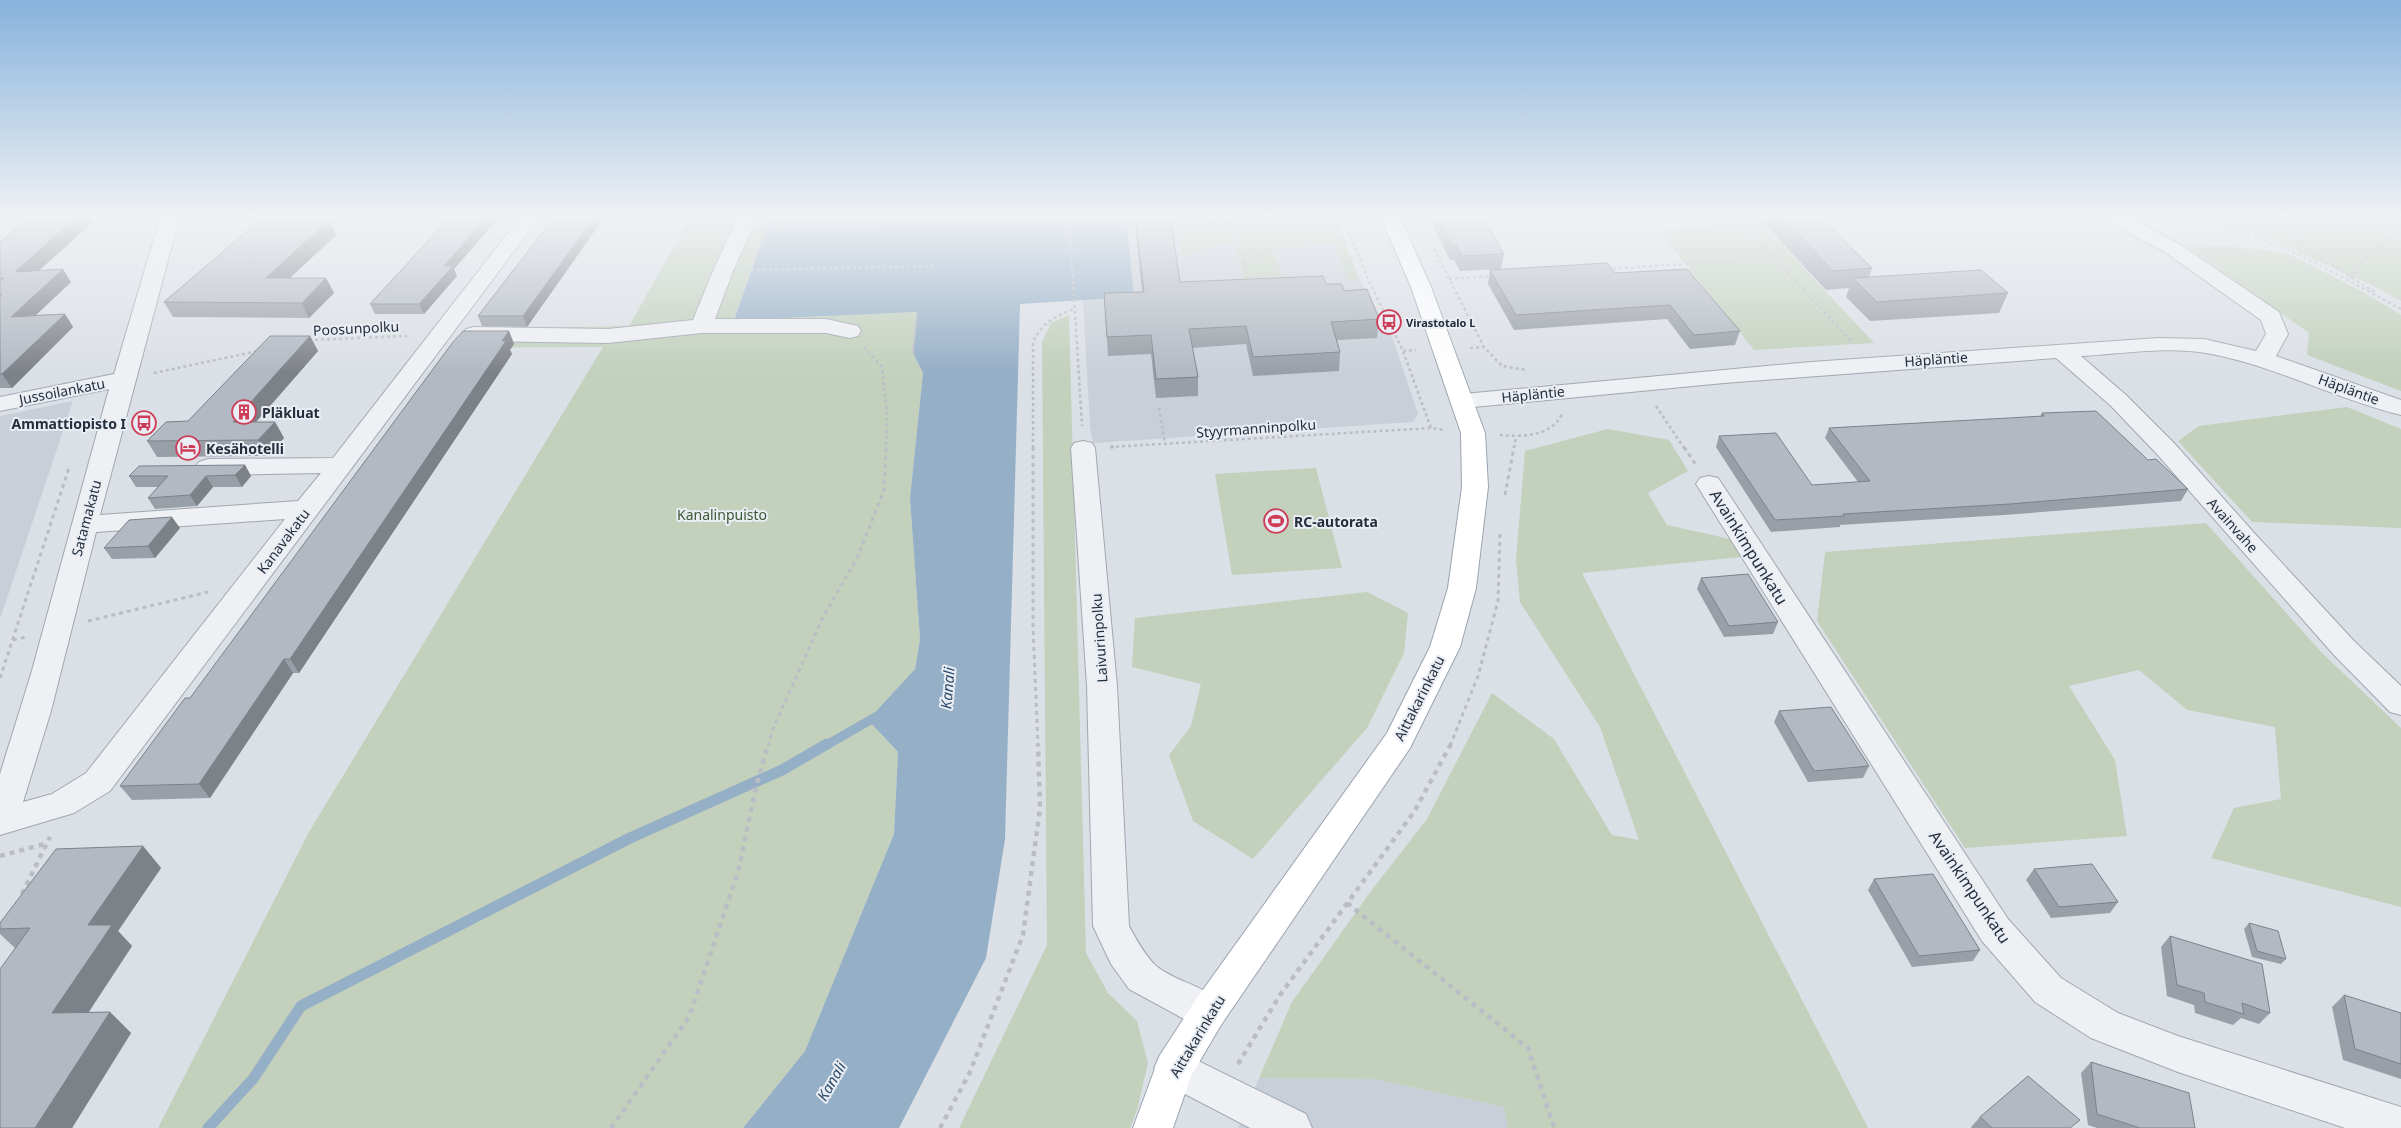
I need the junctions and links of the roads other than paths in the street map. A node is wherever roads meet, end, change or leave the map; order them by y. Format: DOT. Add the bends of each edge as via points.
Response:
graph roads {
  1 [pos="156,268"];
  2 [pos="493,268"];
  3 [pos="725,268"];
  4 [pos="1413,268"];
  5 [pos="2200,268"];
  6 [pos="702,326"];
  7 [pos="850,331"];
  8 [pos="442,335"];
  9 [pos="2061,350"];
  10 [pos="2263,359"];
  11 [pos="124,379"];
  12 [pos="1463,401"];
  13 [pos="0,404"];
  14 [pos="2401,408"];
  15 [pos="1083,448"];
  16 [pos="341,465"];
  17 [pos="189,467"];
  18 [pos="1709,484"];
  19 [pos="307,509"];
  20 [pos="84,524"];
  21 [pos="2401,704"];
  22 [pos="0,821"];
  23 [pos="1208,1012"];
  24 [pos="1174,1068"];
  25 [pos="2401,1127"];
  26 [pos="1153,1128"];
  27 [pos="1292,1128"];
  1 -- 11 [label="street, Satamakatu"];
  2 -- 8 [label="street, Kanavakatu"];
  3 -- 6 [label="street"];
  4 -- 12 [label="main road, Aittakarinkatu"];
  5 -- 10 [label="street" via="2271,317 2277,334"];
  6 -- 7 [label="street" via="826,326"];
  6 -- 8 [label="street" via="608,336"];
  8 -- 16 [label="street, Kanavakatu"];
  9 -- 10 [label="street, Häpläntie" via="2204,346"];
  9 -- 12 [label="street, Häpläntie" via="1640,383"];
  9 -- 21 [label="street, Avainvahe" via="2166,448 2344,648"];
  10 -- 14 [label="street, Häpläntie"];
  11 -- 13 [label="street, Jussoilankatu"];
  11 -- 20 [label="street, Satamakatu"];
  12 -- 23 [label="main road, Aittakarinkatu" via="1473,434 1474,487 1463,579 1445,647 1399,740"];
  15 -- 23 [label="street, Laivurinpolku" via="1102,686 1111,926 1124,953 1142,977"];
  16 -- 17 [label="street"];
  16 -- 19 [label="street, Kanavakatu"];
  18 -- 25 [label="street, Avainkimpunkatu" via="1996,930 2048,990 2105,1026 2169,1051"];
  19 -- 20 [label="street"];
  19 -- 22 [label="street, Kanavakatu" via="98,782 62,804"];
  20 -- 22 [label="street, Satamakatu" via="16,778"];
  23 -- 24 [label="main road, Aittakarinkatu"];
  24 -- 26 [label="main road, Aittakarinkatu"];
  24 -- 27 [label="street"];
}
